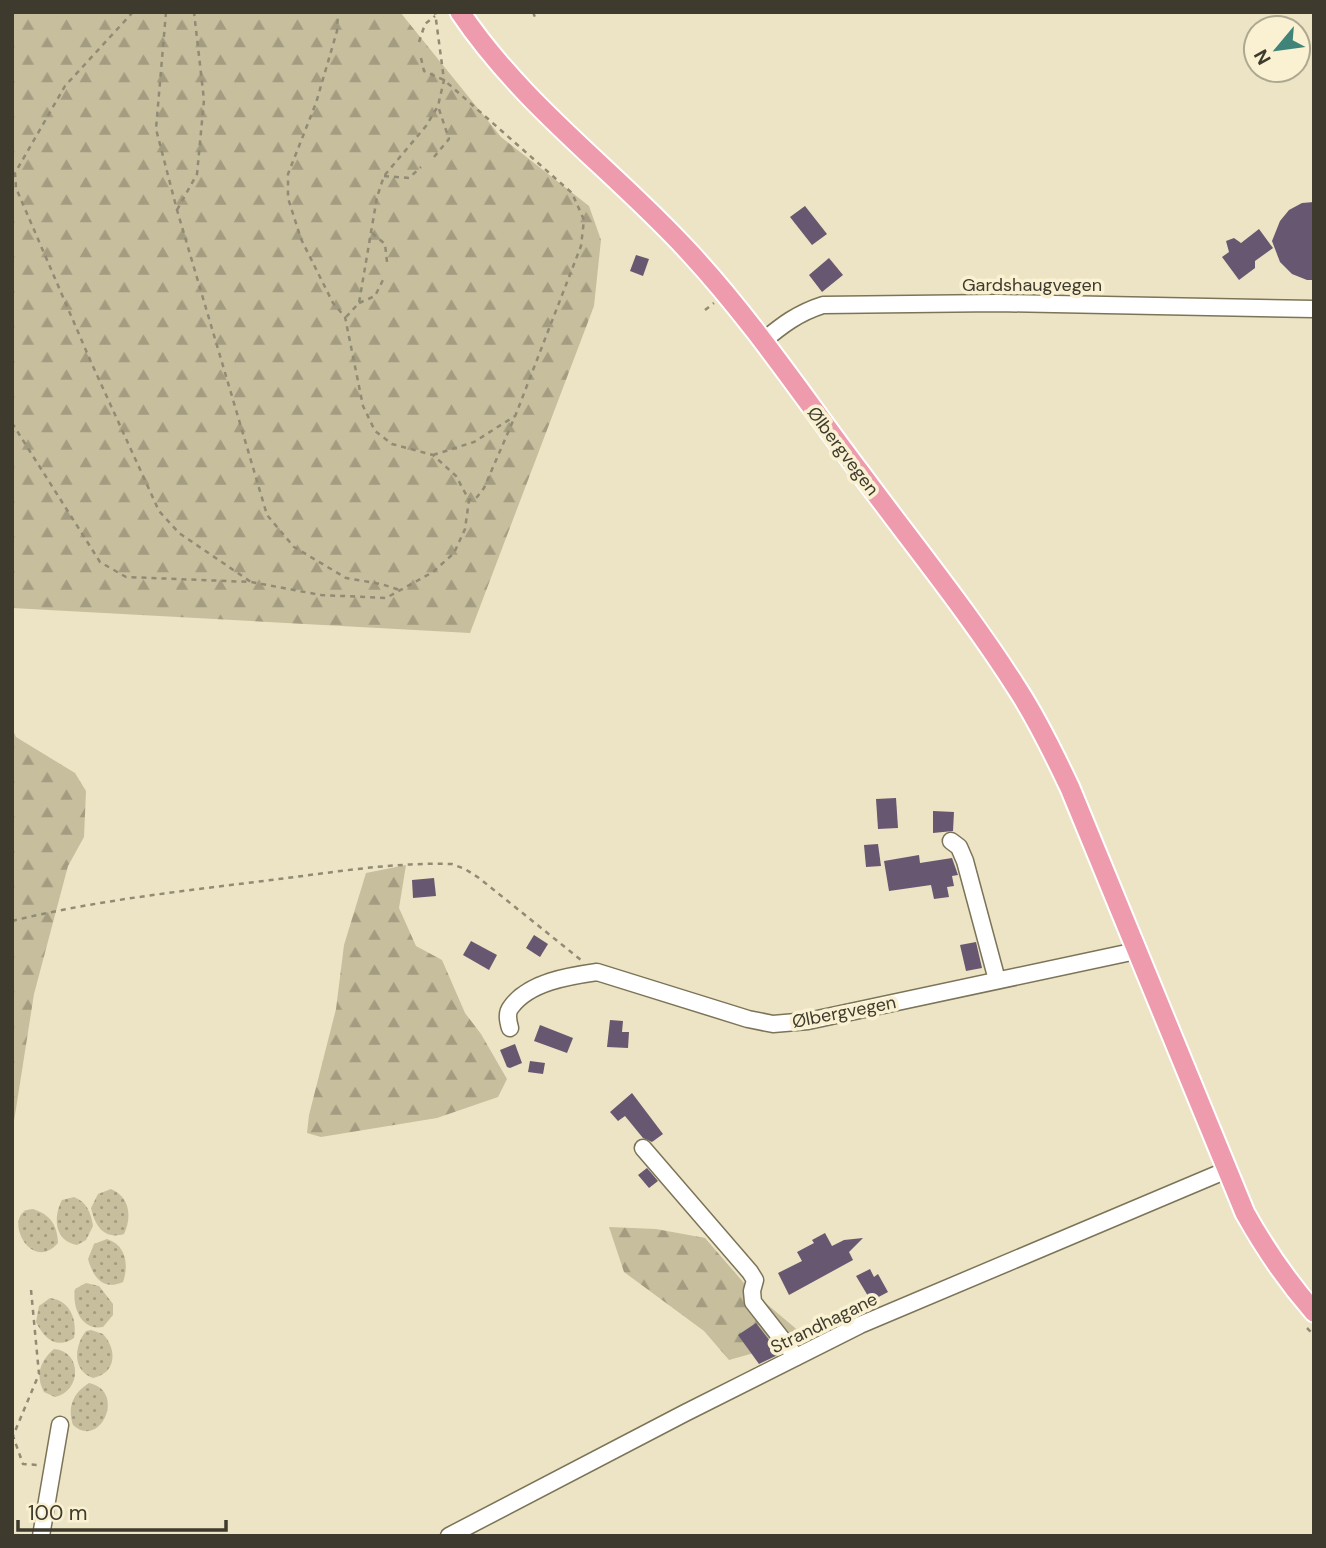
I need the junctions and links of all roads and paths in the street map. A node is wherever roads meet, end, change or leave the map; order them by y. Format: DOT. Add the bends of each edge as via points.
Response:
graph roads {
  1 [pos="133,12"];
  2 [pos="166,12"];
  3 [pos="194,12"];
  4 [pos="338,12"];
  5 [pos="460,12"];
  6 [pos="533,12"];
  7 [pos="435,14"];
  8 [pos="536,20"];
  9 [pos="419,42"];
  10 [pos="421,58"];
  11 [pos="444,80"];
  12 [pos="438,106"];
  13 [pos="434,157"];
  14 [pos="421,167"];
  15 [pos="384,176"];
  16 [pos="177,210"];
  17 [pos="371,232"];
  18 [pos="387,262"];
  19 [pos="384,278"];
  20 [pos="359,303"];
  21 [pos="1314,309"];
  22 [pos="345,317"];
  23 [pos="762,342"];
  24 [pos="516,414"];
  25 [pos="12,423"];
  26 [pos="433,455"];
  27 [pos="469,500"];
  28 [pos="251,582"];
  29 [pos="403,591"];
  30 [pos="951,841"];
  31 [pos="12,921"];
  32 [pos="1136,951"];
  33 [pos="597,972"];
  34 [pos="997,980"];
  35 [pos="510,1028"];
  36 [pos="643,1148"];
  37 [pos="1227,1170"];
  38 [pos="31,1290"];
  39 [pos="1314,1312"];
  40 [pos="796,1357"];
  41 [pos="60,1425"];
  42 [pos="52,1466"];
  43 [pos="41,1536"];
  44 [pos="449,1536"];
  1 -- 28 [label="path" via="65,86 15,173 16,188 159,511 179,533"];
  2 -- 16 [label="path" via="156,129"];
  3 -- 16 [label="path" via="204,100 197,174"];
  4 -- 22 [label="path" via="316,103 288,174 288,198 301,239 333,303"];
  5 -- 23 [label="main road, Ølbergvegen" via="518,87 670,231"];
  6 -- 8 [label="path"];
  7 -- 9 [label="path" via="425,24"];
  7 -- 11 [label="path"];
  10 -- 11 [label="path" via="424,71"];
  11 -- 12 [label="path"];
  11 -- 24 [label="path" via="572,193 584,220 581,246"];
  12 -- 13 [label="path" via="449,139"];
  12 -- 15 [label="path"];
  14 -- 15 [label="path" via="409,178"];
  15 -- 17 [label="path"];
  16 -- 29 [label="path" via="267,515 294,547 346,578"];
  17 -- 18 [label="path" via="385,244"];
  17 -- 20 [label="path"];
  19 -- 20 [label="path" via="375,296"];
  20 -- 22 [label="path"];
  21 -- 23 [label="street, Gardshaugvegen" via="822,305 787,320"];
  22 -- 26 [label="path" via="363,406 375,431 392,444"];
  23 -- 32 [label="main road, Ølbergvegen" via="1017,689 1069,788"];
  24 -- 26 [label="path" via="474,442"];
  24 -- 27 [label="path" via="484,488"];
  25 -- 28 [label="path" via="100,562 126,577"];
  26 -- 27 [label="path" via="456,476"];
  27 -- 29 [label="path" via="466,529 454,553"];
  28 -- 29 [label="path" via="321,595 386,598"];
  30 -- 34 [label="street" via="965,861"];
  31 -- 33 [label="path" via="165,893 366,868 452,864 479,878"];
  32 -- 34 [label="street, Ølbergvegen"];
  32 -- 37 [label="main road, Ølbergvegen"];
  33 -- 34 [label="street, Ølbergvegen" via="773,1024 808,1021"];
  33 -- 35 [label="street" via="532,990 510,1007"];
  36 -- 40 [label="street" via="750,1272 755,1280 752,1302"];
  37 -- 39 [label="main road, Ølbergvegen" via="1264,1247"];
  37 -- 40 [label="street, Strandhagane" via="860,1325"];
  38 -- 42 [label="path" via="39,1374 13,1436 23,1464"];
  40 -- 44 [label="street, Strandhagane"];
  41 -- 42 [label="street"];
  42 -- 43 [label="street"];
}
